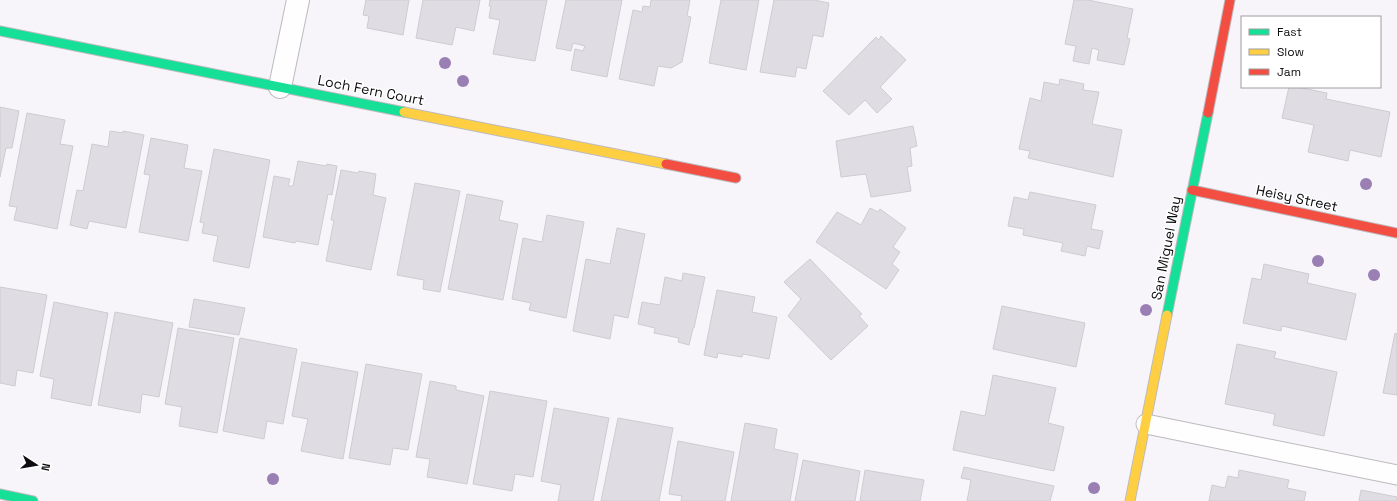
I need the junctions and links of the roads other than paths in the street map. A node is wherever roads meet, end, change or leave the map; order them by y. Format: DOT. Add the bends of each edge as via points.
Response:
graph roads {
  1 [pos="298,0"];
  2 [pos="1230,0"];
  3 [pos="0,31"];
  4 [pos="280,87"];
  5 [pos="736,178"];
  6 [pos="1192,190"];
  7 [pos="1397,233"];
  8 [pos="1146,424"];
  9 [pos="1397,475"];
  10 [pos="0,494"];
  11 [pos="33,501"];
  12 [pos="1130,501"];
  1 -- 4 [label="street"];
  2 -- 6 [label="street, San Miguel Way"];
  3 -- 4 [label="street, Loch Fern Court"];
  4 -- 5 [label="street, Loch Fern Court"];
  6 -- 7 [label="street, Heisy Street"];
  6 -- 8 [label="street, San Miguel Way"];
  8 -- 9 [label="lane"];
  8 -- 12 [label="street, San Miguel Way"];
  10 -- 11 [label="street"];
}
